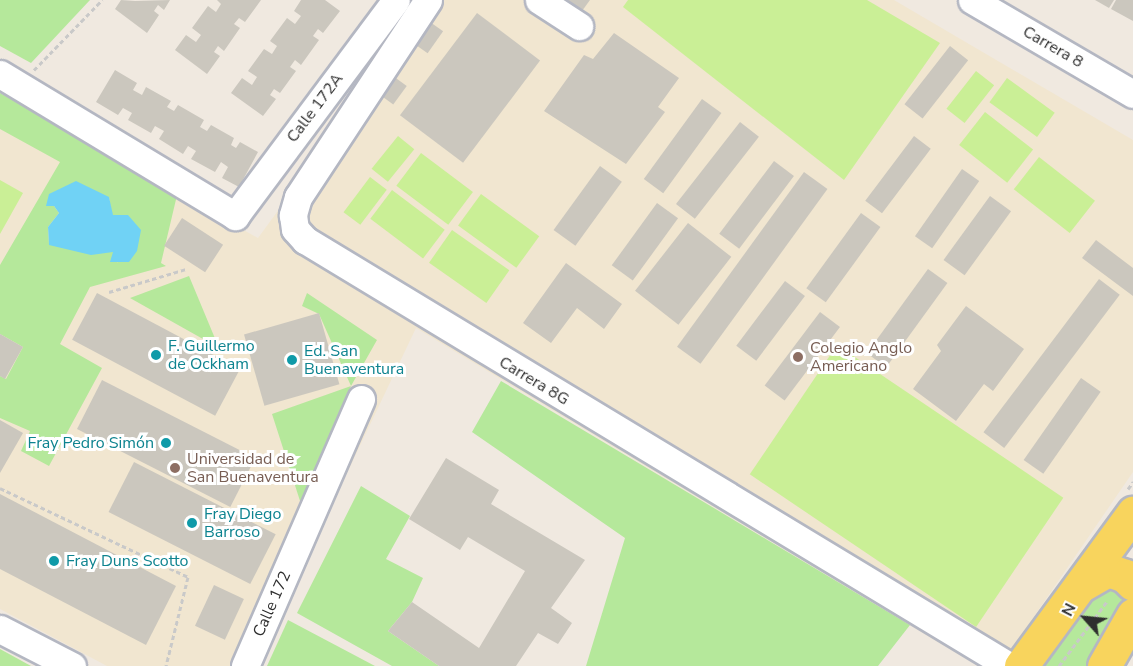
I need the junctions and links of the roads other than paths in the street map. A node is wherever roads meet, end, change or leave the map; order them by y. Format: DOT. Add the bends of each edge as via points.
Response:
graph roads {
  1 [pos="396,0"];
  2 [pos="428,0"];
  3 [pos="539,0"];
  4 [pos="972,0"];
  5 [pos="579,26"];
  6 [pos="10,79"];
  7 [pos="1133,94"];
  8 [pos="361,399"];
  9 [pos="1133,513"];
  10 [pos="1129,580"];
  11 [pos="1080,586"];
  12 [pos="1133,615"];
  13 [pos="0,629"];
  14 [pos="1133,630"];
  15 [pos="72,666"];
  16 [pos="245,666"];
  17 [pos="1009,666"];
  18 [pos="1021,666"];
  19 [pos="1105,666"];
  1 -- 6 [label="street, Calle 172A" via="235,216"];
  2 -- 17 [label="street, Carrera 8G" via="298,197 292,215 295,229 305,240 345,265"];
  3 -- 5 [label="street"];
  4 -- 7 [label="street, Carrera 8"];
  8 -- 16 [label="street, Calle 172"];
  9 -- 11 [label="main road"];
  10 -- 11 [label="main road" via="1108,570"];
  11 -- 18 [label="main road"];
  12 -- 19 [label="main road"];
  13 -- 15 [label="street"];
  14 -- 19 [label="main road"];
}
